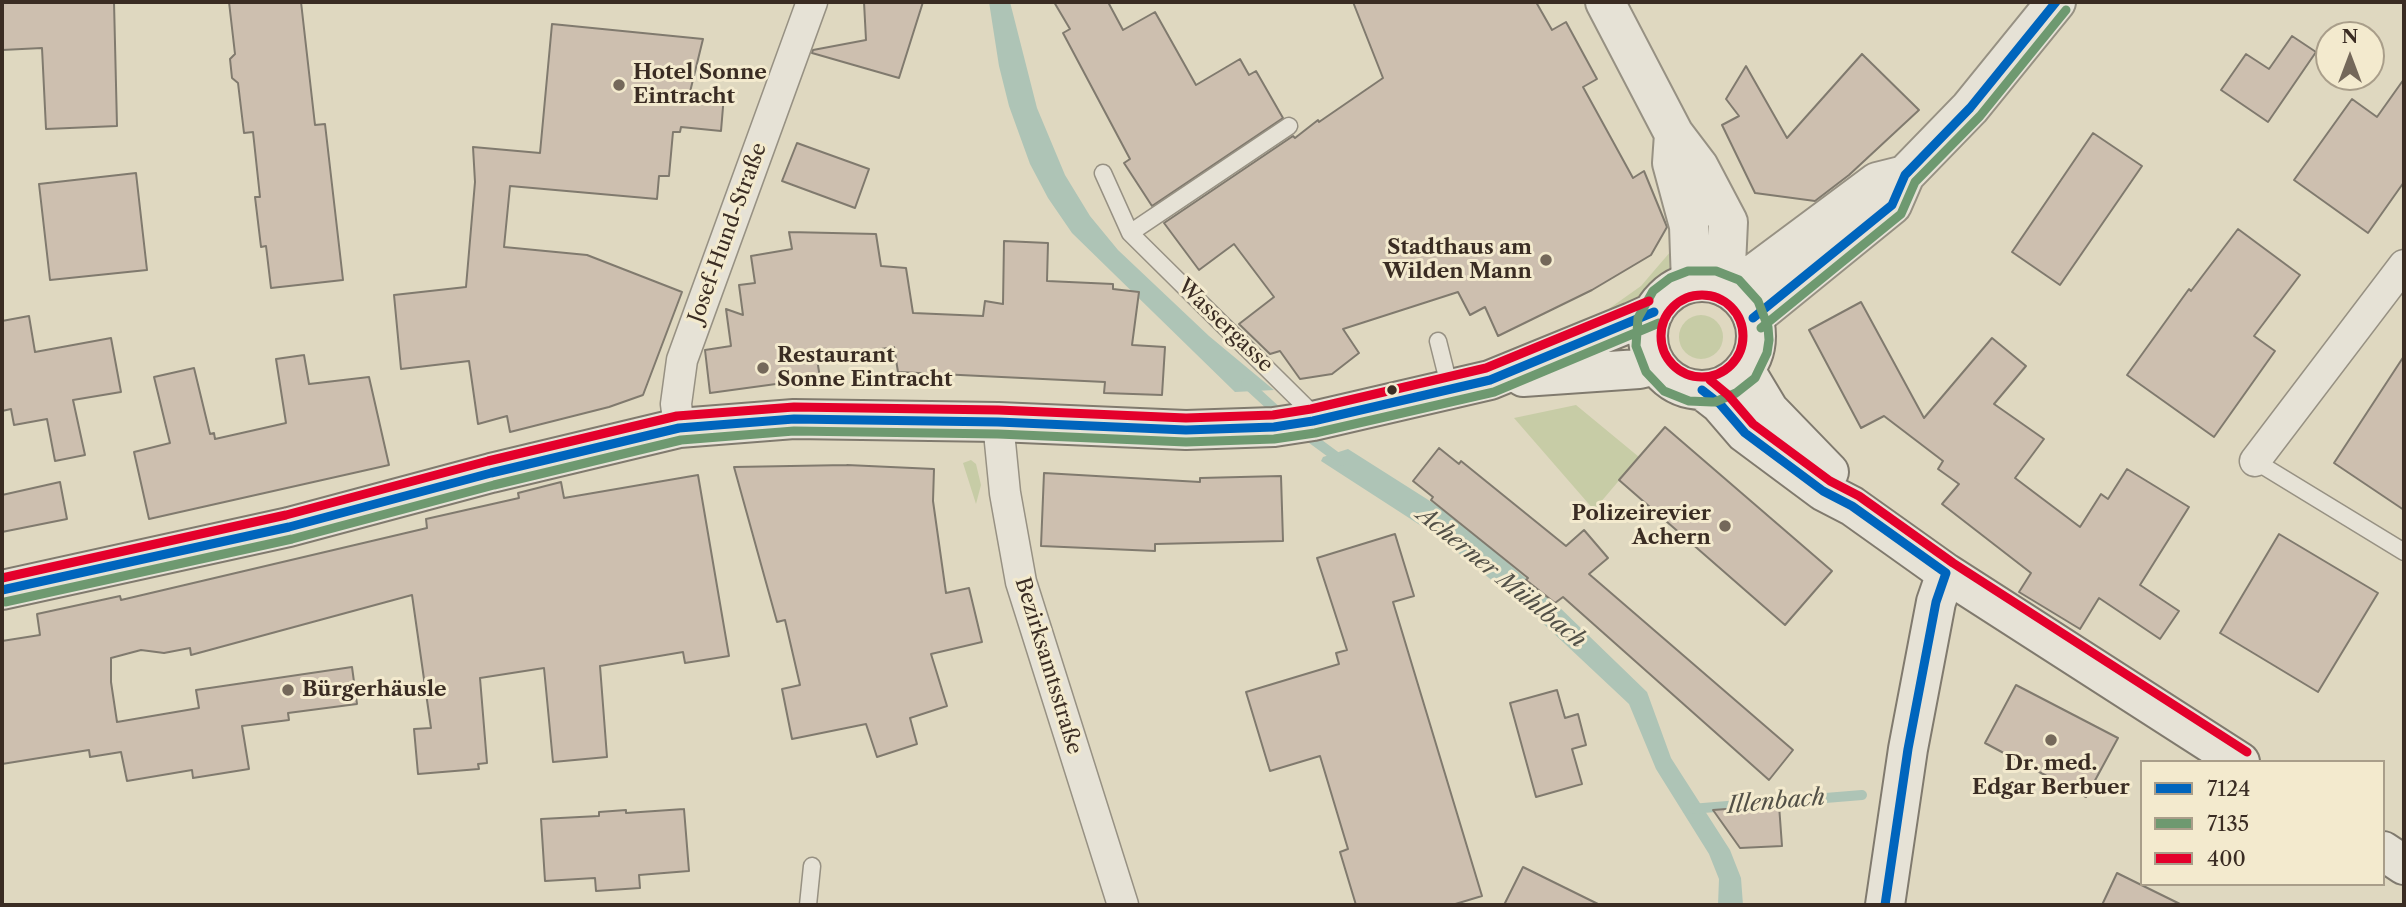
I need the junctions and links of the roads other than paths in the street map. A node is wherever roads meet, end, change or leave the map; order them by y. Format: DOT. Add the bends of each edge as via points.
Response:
graph roads {
  1 [pos="812,2"];
  2 [pos="1605,2"];
  3 [pos="2056,2"];
  4 [pos="1289,126"];
  5 [pos="1674,134"];
  6 [pos="1103,173"];
  7 [pos="1905,175"];
  8 [pos="1728,222"];
  9 [pos="1130,233"];
  10 [pos="1797,243"];
  11 [pos="2404,265"];
  12 [pos="1725,294"];
  13 [pos="1654,312"];
  14 [pos="1438,341"];
  15 [pos="1656,365"];
  16 [pos="1745,370"];
  17 [pos="1490,380"];
  18 [pos="1450,389"];
  19 [pos="1702,390"];
  20 [pos="1316,421"];
  21 [pos="998,422"];
  22 [pos="679,428"];
  23 [pos="2255,461"];
  24 [pos="1852,506"];
  25 [pos="2404,552"];
  26 [pos="1946,573"];
  27 [pos="2,590"];
  28 [pos="2237,760"];
  29 [pos="2385,853"];
  30 [pos="2404,865"];
  31 [pos="812,866"];
  32 [pos="808,905"];
  33 [pos="1123,905"];
  34 [pos="1885,905"];
  1 -- 22 [label="street, Josef-Hund-Straße" via="682,360 676,404"];
  2 -- 5 [label="main road"];
  3 -- 7 [label="main road" via="1970,108"];
  4 -- 9 [label="lane"];
  5 -- 8 [label="main road" via="1699,167"];
  5 -- 12 [label="main road" via="1672,163 1689,226"];
  6 -- 9 [label="lane, Wassergasse"];
  7 -- 10 [label="main road" via="1877,182"];
  7 -- 12 [label="main road" via="1892,205"];
  8 -- 10 [label="main road" via="1771,242"];
  8 -- 12 [label="main road"];
  9 -- 20 [label="lane, Wassergasse"];
  10 -- 12 [label="main road"];
  11 -- 23 [label="street"];
  12 -- 13 [label="main road" via="1670,293"];
  12 -- 16 [label="main road" via="1756,328 1755,350"];
  13 -- 15 [label="main road" via="1648,344"];
  13 -- 17 [label="main road"];
  14 -- 18 [label="lane"];
  15 -- 17 [label="main road"];
  15 -- 19 [label="main road" via="1671,381"];
  16 -- 19 [label="main road" via="1722,387"];
  16 -- 24 [label="main road" via="1769,410 1835,479"];
  17 -- 18 [label="main road"];
  18 -- 20 [label="main road"];
  19 -- 24 [label="main road" via="1745,433 1823,492"];
  20 -- 21 [label="main road" via="1186,430"];
  21 -- 22 [label="main road" via="794,419"];
  21 -- 33 [label="street, Bezirksamtsstraße" via="1021,582"];
  22 -- 27 [label="main road" via="289,527"];
  23 -- 25 [label="lane"];
  24 -- 26 [label="main road"];
  26 -- 28 [label="main road"];
  26 -- 34 [label="main road" via="1908,749"];
  29 -- 30 [label="main road"];
  31 -- 32 [label="lane"];
}
